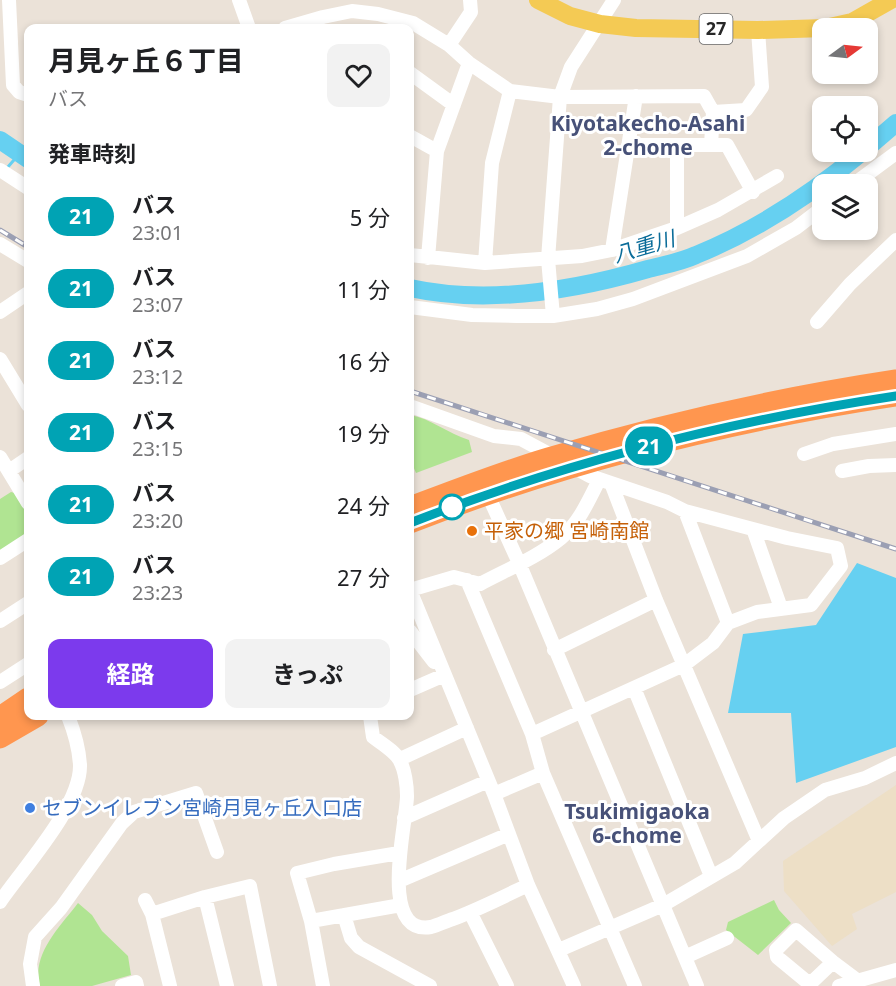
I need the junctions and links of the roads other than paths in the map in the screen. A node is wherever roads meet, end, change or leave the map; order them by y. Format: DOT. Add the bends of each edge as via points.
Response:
graph roads {
  1 [pos="9,0"];
  2 [pos="239,0"];
  3 [pos="470,0"];
  4 [pos="614,0"];
  5 [pos="891,0"];
  6 [pos="542,1"];
  7 [pos="325,22"];
  8 [pos="248,24"];
  9 [pos="600,24"];
  10 [pos="758,30"];
  11 [pos="6,35"];
  12 [pos="448,45"];
  13 [pos="469,63"];
  14 [pos="414,76"];
  15 [pos="510,92"];
  16 [pos="24,94"];
  17 [pos="636,96"];
  18 [pos="560,97"];
  19 [pos="454,105"];
  20 [pos="713,112"];
  21 [pos="414,138"];
  22 [pos="629,145"];
  23 [pos="711,145"];
  24 [pos="677,146"];
  25 [pos="437,152"];
  26 [pos="896,153"];
  27 [pos="0,171"];
  28 [pos="868,174"];
  29 [pos="777,176"];
  30 [pos="24,186"];
  31 [pos="753,192"];
  32 [pos="812,216"];
  33 [pos="677,228"];
  34 [pos="896,241"];
  35 [pos="0,244"];
  36 [pos="612,250"];
  37 [pos="414,256"];
  38 [pos="428,258"];
  39 [pos="24,259"];
  40 [pos="485,263"];
  41 [pos="548,263"];
  42 [pos="24,298"];
  43 [pos="414,308"];
  44 [pos="0,311"];
  45 [pos="552,311"];
  46 [pos="817,322"];
  47 [pos="0,360"];
  48 [pos="896,380"];
  49 [pos="896,396"];
  50 [pos="24,399"];
  51 [pos="414,407"];
  52 [pos="896,434"];
  53 [pos="804,454"];
  54 [pos="0,457"];
  55 [pos="24,461"];
  56 [pos="555,464"];
  57 [pos="896,465"];
  58 [pos="9,471"];
  59 [pos="842,471"];
  60 [pos="605,481"];
  61 [pos="488,495"];
  62 [pos="24,496"];
  63 [pos="414,506"];
  64 [pos="685,511"];
  65 [pos="414,522"];
  66 [pos="753,529"];
  67 [pos="24,543"];
  68 [pos="0,558"];
  69 [pos="519,563"];
  70 [pos="467,580"];
  71 [pos="414,589"];
  72 [pos="414,600"];
  73 [pos="656,600"];
  74 [pos="24,606"];
  75 [pos="781,608"];
  76 [pos="0,621"];
  77 [pos="729,623"];
  78 [pos="414,637"];
  79 [pos="554,650"];
  80 [pos="684,666"];
  81 [pos="24,667"];
  82 [pos="446,681"];
  83 [pos="0,682"];
  84 [pos="634,688"];
  85 [pos="414,689"];
  86 [pos="24,701"];
  87 [pos="581,711"];
  88 [pos="0,717"];
  89 [pos="31,720"];
  90 [pos="70,720"];
  91 [pos="371,720"];
  92 [pos="467,728"];
  93 [pos="532,734"];
  94 [pos="0,738"];
  95 [pos="400,759"];
  96 [pos="896,763"];
  97 [pos="543,773"];
  98 [pos="488,780"];
  99 [pos="494,794"];
  100 [pos="404,818"];
  101 [pos="509,834"];
  102 [pos="759,841"];
  103 [pos="217,852"];
  104 [pos="399,853"];
  105 [pos="711,876"];
  106 [pos="399,881"];
  107 [pos="528,885"];
  108 [pos="205,897"];
  109 [pos="145,900"];
  110 [pos="0,902"];
  111 [pos="401,905"];
  112 [pos="663,905"];
  113 [pos="470,912"];
  114 [pos="152,914"];
  115 [pos="344,915"];
  116 [pos="311,921"];
  117 [pos="610,928"];
  118 [pos="727,938"];
  119 [pos="559,950"];
  120 [pos="685,957"];
  121 [pos="833,962"];
  122 [pos="896,970"];
  123 [pos="857,980"];
  124 [pos="33,986"];
  125 [pos="122,986"];
  126 [pos="136,986"];
  127 [pos="170,986"];
  128 [pos="227,986"];
  129 [pos="270,986"];
  130 [pos="323,986"];
  131 [pos="430,986"];
  132 [pos="507,986"];
  133 [pos="574,986"];
  134 [pos="635,986"];
  135 [pos="697,986"];
  136 [pos="839,986"];
  1 -- 11 [label="street"];
  2 -- 8 [label="street"];
  3 -- 12 [label="street" via="471,12"];
  4 -- 9 [label="street"];
  5 -- 10 [label="main road, 27" via="852,22 825,28"];
  6 -- 9 [label="main road, 27" via="570,16"];
  7 -- 12 [label="street" via="352,11 378,14 413,23"];
  9 -- 10 [label="main road, 27"];
  9 -- 18 [label="street" via="572,67"];
  10 -- 20 [label="street" via="762,87 746,110"];
  11 -- 16 [label="street" via="13,85"];
  12 -- 13 [label="street"];
  13 -- 15 [label="street"];
  13 -- 19 [label="street"];
  14 -- 19 [label="street"];
  15 -- 18 [label="street"];
  15 -- 40 [label="street" via="492,164"];
  17 -- 18 [label="street"];
  17 -- 20 [label="street" via="704,96"];
  17 -- 22 [label="street"];
  18 -- 41 [label="street"];
  19 -- 25 [label="street"];
  20 -- 23 [label="street"];
  21 -- 25 [label="street"];
  22 -- 24 [label="street"];
  22 -- 36 [label="street"];
  23 -- 24 [label="street"];
  23 -- 31 [label="street" via="727,145"];
  24 -- 33 [label="street"];
  25 -- 38 [label="street"];
  26 -- 28 [label="street"];
  27 -- 30 [label="street"];
  29 -- 31 [label="street"];
  31 -- 33 [label="street"];
  32 -- 45 [label="street" via="762,248 726,265 597,309"];
  33 -- 36 [label="street"];
  34 -- 46 [label="street"];
  35 -- 39 [label="street"];
  36 -- 41 [label="street"];
  37 -- 38 [label="street"];
  38 -- 40 [label="street"];
  40 -- 41 [label="street"];
  41 -- 45 [label="street"];
  42 -- 44 [label="street"];
  43 -- 45 [label="street" via="472,315"];
  47 -- 50 [label="street"];
  48 -- 56 [label="highway" via="814,393 675,424"];
  49 -- 56 [label="highway" via="822,407"];
  51 -- 60 [label="street" via="494,436 520,439"];
  52 -- 53 [label="street" via="833,444"];
  54 -- 58 [label="street"];
  55 -- 58 [label="street"];
  56 -- 61 [label="highway"];
  56 -- 63 [label="highway"];
  57 -- 59 [label="street"];
  58 -- 62 [label="street"];
  60 -- 64 [label="street"];
  60 -- 69 [label="street" via="562,538"];
  60 -- 73 [label="street"];
  61 -- 65 [label="highway"];
  61 -- 69 [label="street"];
  64 -- 66 [label="street"];
  64 -- 77 [label="street"];
  66 -- 75 [label="street"];
  66 -- 75 [label="street" via="837,548 841,566 811,605"];
  67 -- 68 [label="street"];
  69 -- 70 [label="street" via="480,584"];
  69 -- 79 [label="street"];
  70 -- 71 [label="street" via="454,577"];
  70 -- 93 [label="street"];
  72 -- 82 [label="street"];
  73 -- 79 [label="street"];
  73 -- 80 [label="street"];
  74 -- 76 [label="street"];
  75 -- 77 [label="street" via="756,612"];
  77 -- 80 [label="street" via="713,643"];
  78 -- 82 [label="street"];
  79 -- 87 [label="street"];
  80 -- 84 [label="street"];
  80 -- 102 [label="street"];
  81 -- 83 [label="street"];
  82 -- 85 [label="street"];
  82 -- 92 [label="street"];
  84 -- 87 [label="street"];
  84 -- 105 [label="street"];
  86 -- 88 [label="highway"];
  87 -- 93 [label="street"];
  87 -- 112 [label="street"];
  89 -- 94 [label="highway"];
  90 -- 110 [label="street" via="80,766 73,797"];
  91 -- 95 [label="street" via="373,737"];
  92 -- 95 [label="street"];
  92 -- 98 [label="street"];
  93 -- 97 [label="street"];
  95 -- 100 [label="street" via="407,796"];
  96 -- 102 [label="street" via="865,778 825,790"];
  97 -- 99 [label="street"];
  97 -- 117 [label="street"];
  98 -- 99 [label="street"];
  98 -- 100 [label="street"];
  99 -- 101 [label="street"];
  100 -- 104 [label="street"];
  101 -- 106 [label="street"];
  101 -- 107 [label="street"];
  102 -- 105 [label="street" via="735,863"];
  103 -- 124 [label="street" via="196,793 134,812 35,937 30,964"];
  104 -- 106 [label="street"];
  104 -- 116 [label="street" via="297,873"];
  105 -- 112 [label="street"];
  106 -- 111 [label="street"];
  107 -- 113 [label="street"];
  107 -- 119 [label="street"];
  108 -- 114 [label="street"];
  108 -- 128 [label="street"];
  108 -- 129 [label="street" via="250,886"];
  109 -- 114 [label="street"];
  111 -- 113 [label="street" via="407,918 417,926 431,927"];
  111 -- 115 [label="street"];
  112 -- 117 [label="street"];
  112 -- 120 [label="street"];
  113 -- 132 [label="street"];
  114 -- 127 [label="street"];
  115 -- 116 [label="street"];
  115 -- 131 [label="street" via="351,938 359,947"];
  116 -- 130 [label="street"];
  117 -- 119 [label="street"];
  117 -- 134 [label="street"];
  118 -- 120 [label="street"];
  119 -- 133 [label="street"];
  120 -- 135 [label="street"];
  121 -- 123 [label="street"];
  122 -- 123 [label="street"];
  123 -- 136 [label="street"];
  125 -- 126 [label="street" via="136,982"];
}
